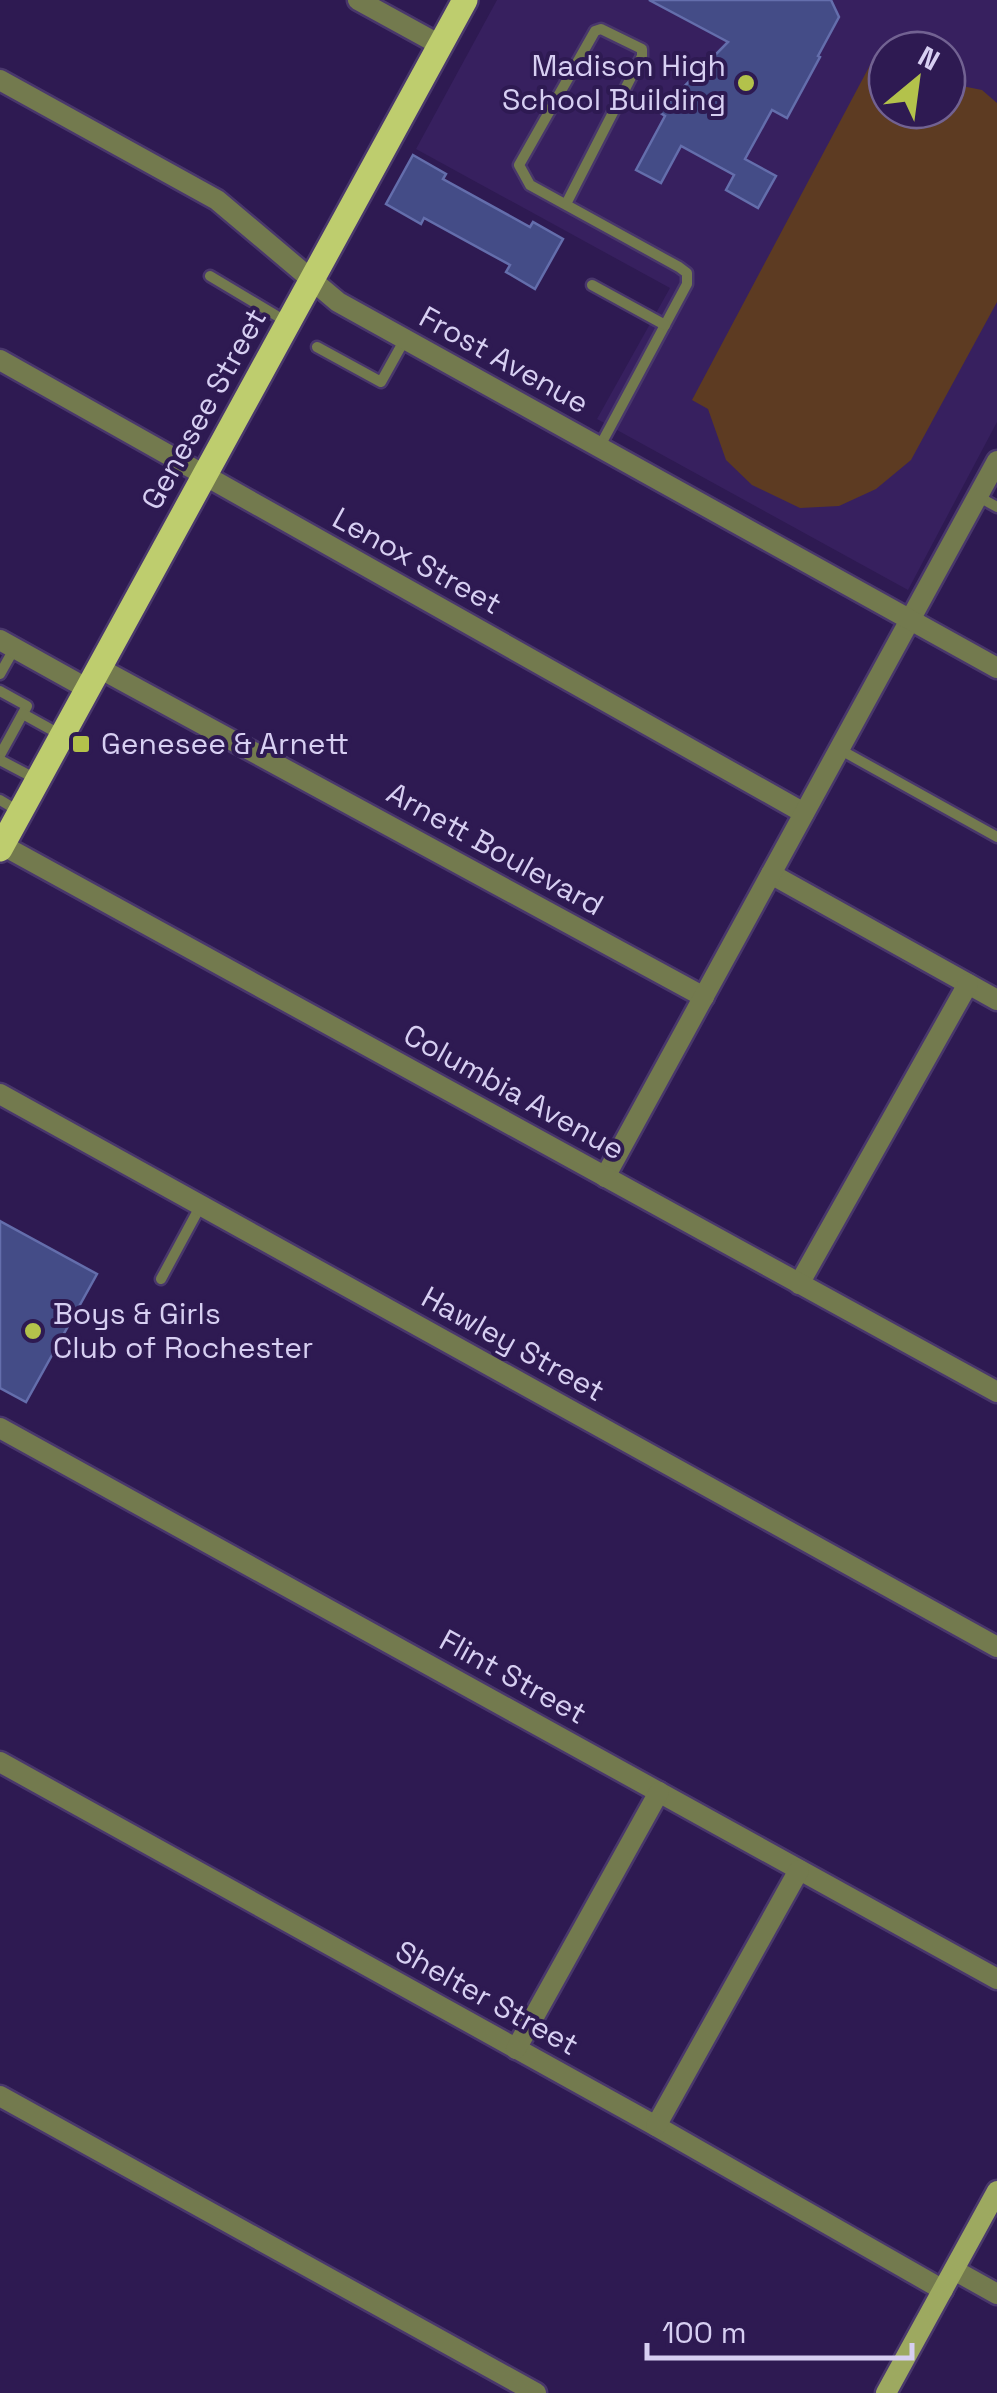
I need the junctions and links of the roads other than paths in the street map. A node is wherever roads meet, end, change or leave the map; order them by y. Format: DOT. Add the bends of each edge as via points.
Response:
graph roads {
  1 [pos="358,0"];
  2 [pos="465,0"];
  3 [pos="440,45"];
  4 [pos="0,80"];
  5 [pos="566,204"];
  6 [pos="210,276"];
  7 [pos="311,281"];
  8 [pos="592,284"];
  9 [pos="288,323"];
  10 [pos="664,325"];
  11 [pos="405,339"];
  12 [pos="318,347"];
  13 [pos="0,360"];
  14 [pos="599,447"];
  15 [pos="997,461"];
  16 [pos="204,476"];
  17 [pos="978,496"];
  18 [pos="997,507"];
  19 [pos="910,620"];
  20 [pos="7,644"];
  21 [pos="997,668"];
  22 [pos="0,674"];
  23 [pos="94,678"];
  24 [pos="0,691"];
  25 [pos="22,714"];
  26 [pos="62,736"];
  27 [pos="839,749"];
  28 [pos="0,758"];
  29 [pos="38,780"];
  30 [pos="10,806"];
  31 [pos="804,813"];
  32 [pos="997,837"];
  33 [pos="1,847"];
  34 [pos="771,874"];
  35 [pos="968,984"];
  36 [pos="704,996"];
  37 [pos="997,1000"];
  38 [pos="0,1094"];
  39 [pos="606,1177"];
  40 [pos="201,1205"];
  41 [pos="161,1279"];
  42 [pos="799,1284"];
  43 [pos="997,1392"];
  44 [pos="0,1428"];
  45 [pos="997,1646"];
  46 [pos="0,1762"];
  47 [pos="659,1792"];
  48 [pos="800,1870"];
  49 [pos="997,1979"];
  50 [pos="516,2049"];
  51 [pos="0,2096"];
  52 [pos="656,2126"];
  53 [pos="997,2191"];
  54 [pos="954,2270"];
  55 [pos="942,2290"];
  56 [pos="997,2294"];
  57 [pos="536,2393"];
  58 [pos="886,2393"];
  1 -- 3 [label="street"];
  2 -- 3 [label="main road, Genesee Street"];
  3 -- 7 [label="main road, Genesee Street"];
  4 -- 7 [label="street, Frost Avenue" via="217,200"];
  5 -- 5 [label="lane" via="530,185 519,165 602,28 642,49 642,56"];
  5 -- 10 [label="lane" via="687,274"];
  6 -- 9 [label="lane"];
  7 -- 9 [label="main road, Genesee Street"];
  7 -- 11 [label="street, Frost Avenue"];
  8 -- 10 [label="lane"];
  9 -- 16 [label="main road, Genesee Street"];
  10 -- 14 [label="lane"];
  11 -- 12 [label="lane" via="381,382"];
  11 -- 14 [label="street, Frost Avenue"];
  13 -- 16 [label="street, Lenox Street"];
  14 -- 19 [label="street, Frost Avenue"];
  15 -- 17 [label="street"];
  16 -- 23 [label="main road, Genesee Street"];
  16 -- 31 [label="street, Lenox Street"];
  17 -- 18 [label="lane"];
  17 -- 19 [label="street"];
  19 -- 21 [label="street, Frost Avenue"];
  19 -- 27 [label="street"];
  20 -- 22 [label="lane"];
  20 -- 23 [label="street, Arnett Boulevard"];
  23 -- 26 [label="main road, Genesee Street"];
  23 -- 36 [label="street, Arnett Boulevard"];
  24 -- 25 [label="lane" via="27,706"];
  25 -- 26 [label="lane"];
  25 -- 28 [label="lane"];
  26 -- 29 [label="main road, Genesee Street"];
  27 -- 31 [label="street"];
  27 -- 32 [label="lane"];
  28 -- 29 [label="lane"];
  29 -- 30 [label="main road, Genesee Street"];
  30 -- 33 [label="main road, Genesee Street"];
  31 -- 34 [label="street"];
  33 -- 39 [label="street, Columbia Avenue"];
  34 -- 35 [label="street"];
  34 -- 36 [label="street"];
  35 -- 37 [label="street"];
  35 -- 42 [label="street"];
  36 -- 39 [label="street"];
  38 -- 40 [label="street, Hawley Street"];
  39 -- 42 [label="street, Columbia Avenue"];
  40 -- 41 [label="lane"];
  40 -- 45 [label="street, Hawley Street"];
  42 -- 43 [label="street, Columbia Avenue"];
  44 -- 47 [label="street, Flint Street"];
  46 -- 50 [label="street, Shelter Street"];
  47 -- 48 [label="street, Flint Street"];
  47 -- 50 [label="street"];
  48 -- 49 [label="street, Flint Street"];
  48 -- 52 [label="street"];
  50 -- 52 [label="street, Shelter Street"];
  51 -- 57 [label="street"];
  52 -- 55 [label="street, Shelter Street"];
  53 -- 54 [label="main road"];
  54 -- 55 [label="main road"];
  54 -- 56 [label="street"];
  55 -- 58 [label="main road"];
}
